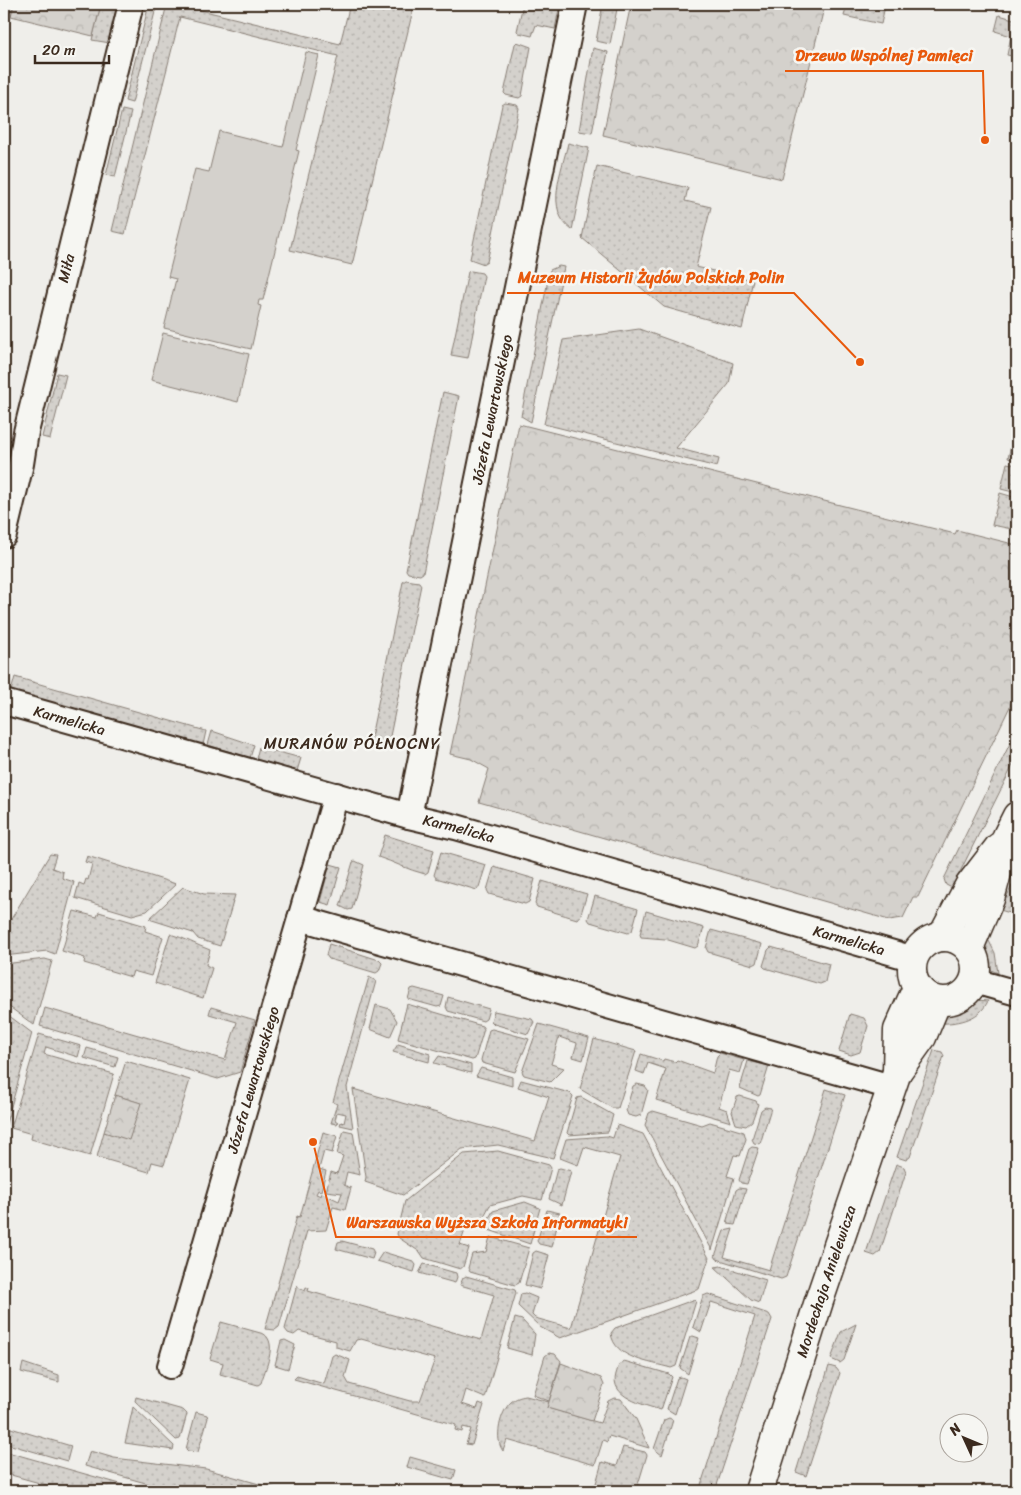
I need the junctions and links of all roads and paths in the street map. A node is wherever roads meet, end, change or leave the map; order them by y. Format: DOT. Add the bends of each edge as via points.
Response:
graph roads {
  1 [pos="131,4"];
  2 [pos="575,4"];
  3 [pos="4,535"];
  4 [pos="4,702"];
  5 [pos="336,795"];
  6 [pos="409,816"];
  7 [pos="1012,826"];
  8 [pos="300,918"];
  9 [pos="942,937"];
  10 [pos="969,948"];
  11 [pos="914,959"];
  12 [pos="974,981"];
  13 [pos="1017,993"];
  14 [pos="927,995"];
  15 [pos="894,1079"];
  16 [pos="170,1366"];
  17 [pos="759,1491"];
  1 -- 3 [label="street, Miła" via="26,432"];
  2 -- 6 [label="street, Józefa Lewartowskiego"];
  4 -- 5 [label="street, Karmelicka"];
  5 -- 6 [label="street, Karmelicka"];
  5 -- 8 [label="street, Józefa Lewartowskiego"];
  6 -- 11 [label="street, Karmelicka"];
  7 -- 9 [label="street" via="969,886"];
  7 -- 10 [label="street" via="990,899"];
  8 -- 15 [label="street"];
  8 -- 16 [label="street, Józefa Lewartowskiego"];
  9 -- 10 [label="street" via="960,941"];
  9 -- 11 [label="street" via="924,944"];
  10 -- 12 [label="street" via="976,966"];
  11 -- 14 [label="street" via="912,972"];
  12 -- 13 [label="street"];
  12 -- 14 [label="street" via="958,998"];
  14 -- 15 [label="street, Mordechaja Anielewicza" via="898,1030"];
  15 -- 17 [label="street, Mordechaja Anielewicza"];
}
